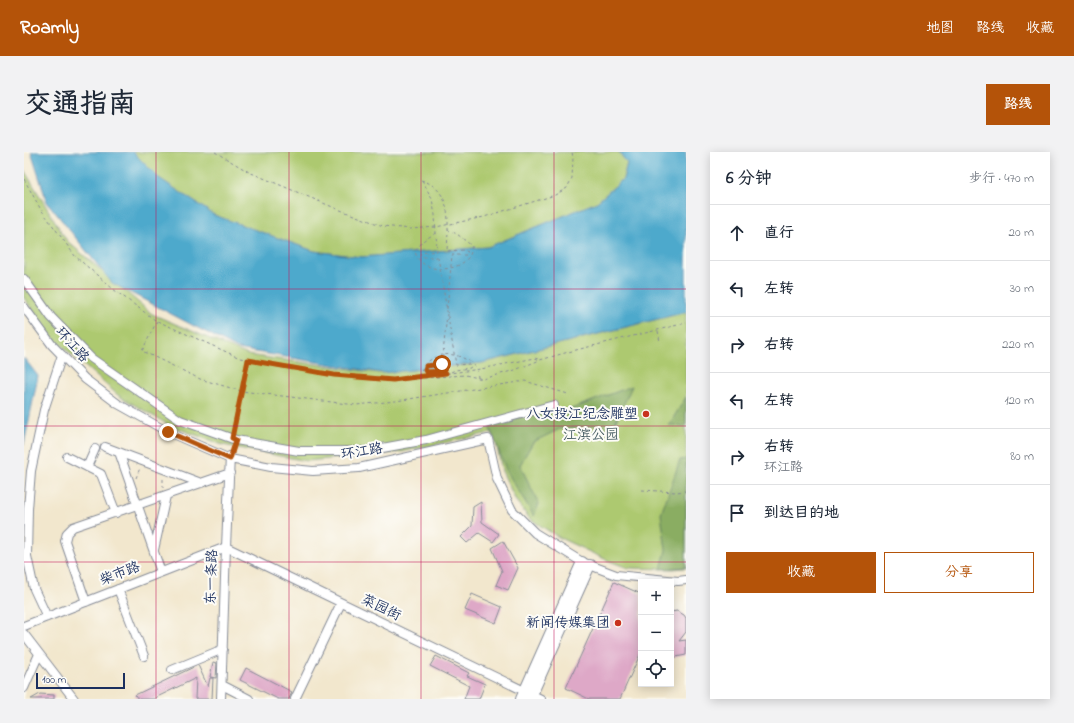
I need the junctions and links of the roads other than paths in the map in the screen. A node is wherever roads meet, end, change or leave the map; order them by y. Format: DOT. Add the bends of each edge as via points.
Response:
graph roads {
  1 [pos="24,279"];
  2 [pos="24,307"];
  3 [pos="62,355"];
  4 [pos="554,405"];
  5 [pos="105,447"];
  6 [pos="95,449"];
  7 [pos="119,452"];
  8 [pos="67,457"];
  9 [pos="230,458"];
  10 [pos="87,467"];
  11 [pos="230,473"];
  12 [pos="201,483"];
  13 [pos="164,496"];
  14 [pos="138,505"];
  15 [pos="116,513"];
  16 [pos="226,547"];
  17 [pos="154,551"];
  18 [pos="586,563"];
  19 [pos="161,572"];
  20 [pos="686,580"];
  21 [pos="118,589"];
  22 [pos="86,602"];
  23 [pos="341,603"];
  24 [pos="47,617"];
  25 [pos="24,626"];
  26 [pos="24,634"];
  27 [pos="223,649"];
  28 [pos="39,654"];
  29 [pos="144,656"];
  30 [pos="172,670"];
  31 [pos="222,685"];
  32 [pos="24,688"];
  33 [pos="527,696"];
  34 [pos="74,699"];
  35 [pos="221,699"];
  36 [pos="250,699"];
  37 [pos="295,699"];
  38 [pos="541,699"];
  1 -- 4 [label="street" via="51,317 91,358 180,420 232,438 299,451 366,451 426,440"];
  2 -- 3 [label="street, 环江路"];
  3 -- 9 [label="street, 环江路" via="85,379 118,404 168,432"];
  3 -- 24 [label="street" via="44,410 31,471 28,509 27,556 34,589"];
  5 -- 7 [label="street"];
  6 -- 10 [label="street"];
  7 -- 12 [label="street"];
  7 -- 14 [label="street"];
  8 -- 10 [label="street"];
  9 -- 11 [label="street, 东一条路"];
  9 -- 18 [label="street, 环江路" via="271,467 313,471 359,468 488,439 497,479 512,510 535,533"];
  10 -- 15 [label="street" via="101,474"];
  11 -- 12 [label="street"];
  11 -- 16 [label="street, 东一条路"];
  12 -- 13 [label="street"];
  13 -- 14 [label="street"];
  13 -- 17 [label="street"];
  14 -- 15 [label="street"];
  14 -- 17 [label="street"];
  15 -- 22 [label="street" via="73,527 67,533 65,541"];
  16 -- 19 [label="street, 柴市路"];
  16 -- 23 [label="street, 菜园街"];
  16 -- 27 [label="street, 东一条路"];
  17 -- 19 [label="street"];
  18 -- 20 [label="street, 环江路" via="616,575"];
  18 -- 33 [label="main road"];
  19 -- 21 [label="street, 柴市路"];
  21 -- 22 [label="street, 柴市路"];
  21 -- 29 [label="street"];
  22 -- 24 [label="street, 柴市路"];
  23 -- 33 [label="street, 菜园街"];
  23 -- 37 [label="street"];
  24 -- 25 [label="street, 柴市路"];
  26 -- 28 [label="street"];
  27 -- 30 [label="street"];
  27 -- 31 [label="street, 东一条路"];
  28 -- 32 [label="street"];
  28 -- 34 [label="street"];
  31 -- 35 [label="street, 东一条路"];
  31 -- 36 [label="street"];
  33 -- 38 [label="street, 菜园街"];
}
